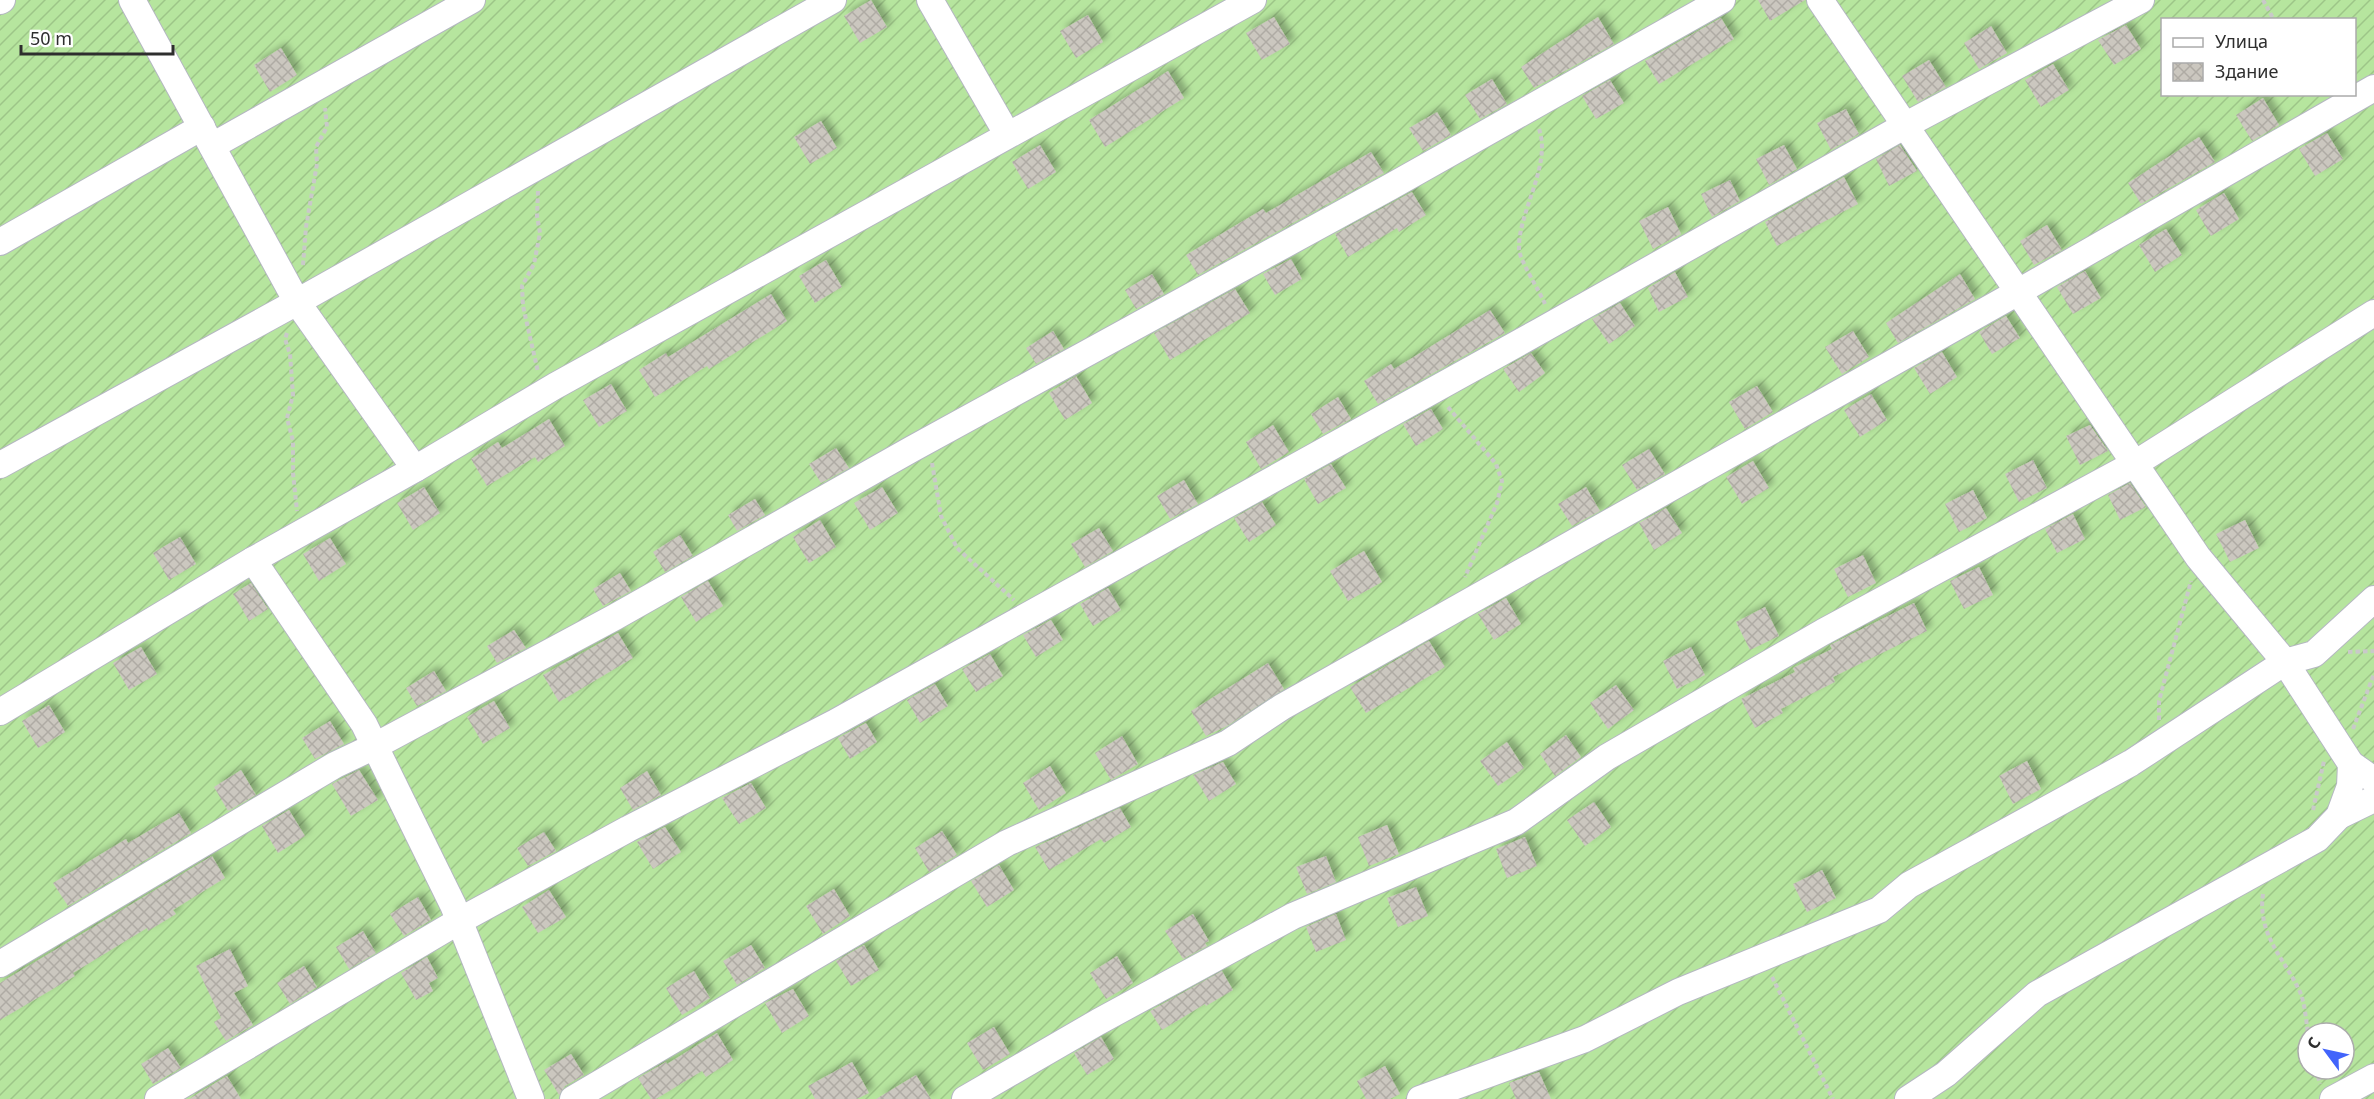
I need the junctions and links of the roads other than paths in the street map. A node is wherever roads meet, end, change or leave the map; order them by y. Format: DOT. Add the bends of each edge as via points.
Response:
graph roads {
  1 [pos="132,0"];
  2 [pos="472,0"];
  3 [pos="833,0"];
  4 [pos="930,0"];
  5 [pos="1253,0"];
  6 [pos="1722,0"];
  7 [pos="1820,0"];
  8 [pos="2141,0"];
  9 [pos="2374,88"];
  10 [pos="1906,125"];
  11 [pos="1007,135"];
  12 [pos="207,136"];
  13 [pos="0,242"];
  14 [pos="2020,291"];
  15 [pos="297,302"];
  16 [pos="2374,313"];
  17 [pos="2136,463"];
  18 [pos="0,465"];
  19 [pos="415,469"];
  20 [pos="253,560"];
  21 [pos="2374,599"];
  22 [pos="2285,662"];
  23 [pos="0,712"];
  24 [pos="375,746"];
  25 [pos="2348,759"];
  26 [pos="2374,780"];
  27 [pos="2374,799"];
  28 [pos="2339,816"];
  29 [pos="459,921"];
  30 [pos="0,964"];
  31 [pos="2374,1077"];
  32 [pos="158,1099"];
  33 [pos="531,1099"];
  34 [pos="573,1099"];
  35 [pos="965,1099"];
  36 [pos="1420,1099"];
  37 [pos="1908,1099"];
  38 [pos="2333,1099"];
  1 -- 12 [label="street"];
  2 -- 12 [label="street" via="321,85"];
  3 -- 15 [label="street"];
  4 -- 11 [label="street"];
  5 -- 11 [label="street"];
  6 -- 24 [label="street" via="615,617"];
  7 -- 10 [label="street"];
  8 -- 10 [label="street"];
  9 -- 14 [label="street"];
  10 -- 14 [label="street"];
  10 -- 29 [label="street" via="834,723"];
  11 -- 19 [label="street" via="555,386"];
  12 -- 13 [label="street"];
  12 -- 15 [label="street"];
  14 -- 17 [label="street"];
  14 -- 34 [label="street" via="1282,707 1228,743 1007,843"];
  15 -- 18 [label="street"];
  15 -- 19 [label="street"];
  16 -- 17 [label="street"];
  17 -- 22 [label="street" via="2198,557"];
  17 -- 35 [label="street" via="1823,632 1607,757 1516,822 1293,916"];
  19 -- 20 [label="street"];
  20 -- 23 [label="street"];
  20 -- 24 [label="street"];
  21 -- 22 [label="street" via="2314,654"];
  22 -- 25 [label="street"];
  22 -- 36 [label="street" via="2131,763 1909,885 1879,910 1678,993 1585,1039"];
  24 -- 29 [label="street"];
  24 -- 30 [label="street" via="334,765"];
  25 -- 26 [label="street"];
  25 -- 28 [label="street" via="2350,786"];
  27 -- 28 [label="street"];
  28 -- 37 [label="street" via="2306,846 2037,994 1946,1074"];
  29 -- 32 [label="street"];
  29 -- 33 [label="street"];
  31 -- 38 [label="street"];
}
